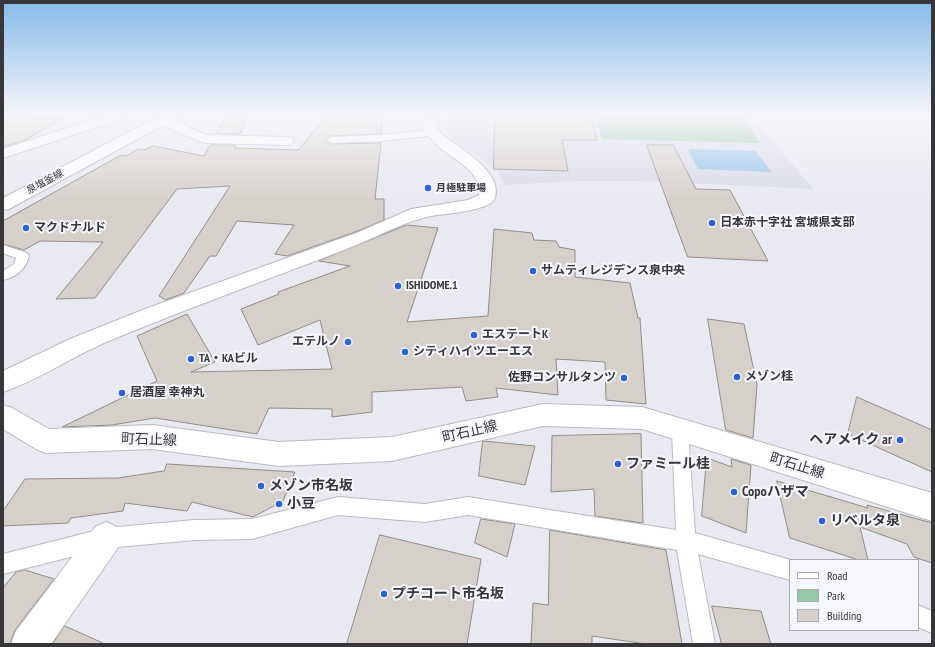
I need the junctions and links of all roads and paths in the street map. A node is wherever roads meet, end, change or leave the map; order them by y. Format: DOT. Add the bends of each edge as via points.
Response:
graph roads {
  1 [pos="32,144"];
  2 [pos="104,144"];
  3 [pos="111,144"];
  4 [pos="444,144"];
  5 [pos="3,154"];
  6 [pos="3,194"];
  7 [pos="3,205"];
  8 [pos="3,249"];
  9 [pos="3,276"];
  10 [pos="3,382"];
  11 [pos="3,416"];
  12 [pos="680,430"];
  13 [pos="932,507"];
  14 [pos="106,538"];
  15 [pos="686,542"];
  16 [pos="3,564"];
  17 [pos="789,570"];
  18 [pos="919,616"];
  19 [pos="932,622"];
  20 [pos="29,644"];
  21 [pos="704,644"];
  1 -- 5 [label="street"];
  2 -- 6 [label="street"];
  3 -- 7 [label="street, 泉塩釜線"];
  4 -- 10 [label="street" via="477,168 488,184 487,198 472,205 417,213 365,236 84,342"];
  8 -- 9 [label="lane" via="23,256 22,263 14,271"];
  11 -- 12 [label="street, 町石止線" via="46,441 152,437 279,454 392,449 543,416 642,418"];
  12 -- 13 [label="street, 町石止線"];
  12 -- 15 [label="lane"];
  14 -- 15 [label="lane" via="195,530 252,529 338,506 425,513 468,506"];
  14 -- 16 [label="lane"];
  14 -- 20 [label="street"];
  15 -- 17 [label="lane"];
  15 -- 21 [label="lane"];
  18 -- 19 [label="lane"];
}
